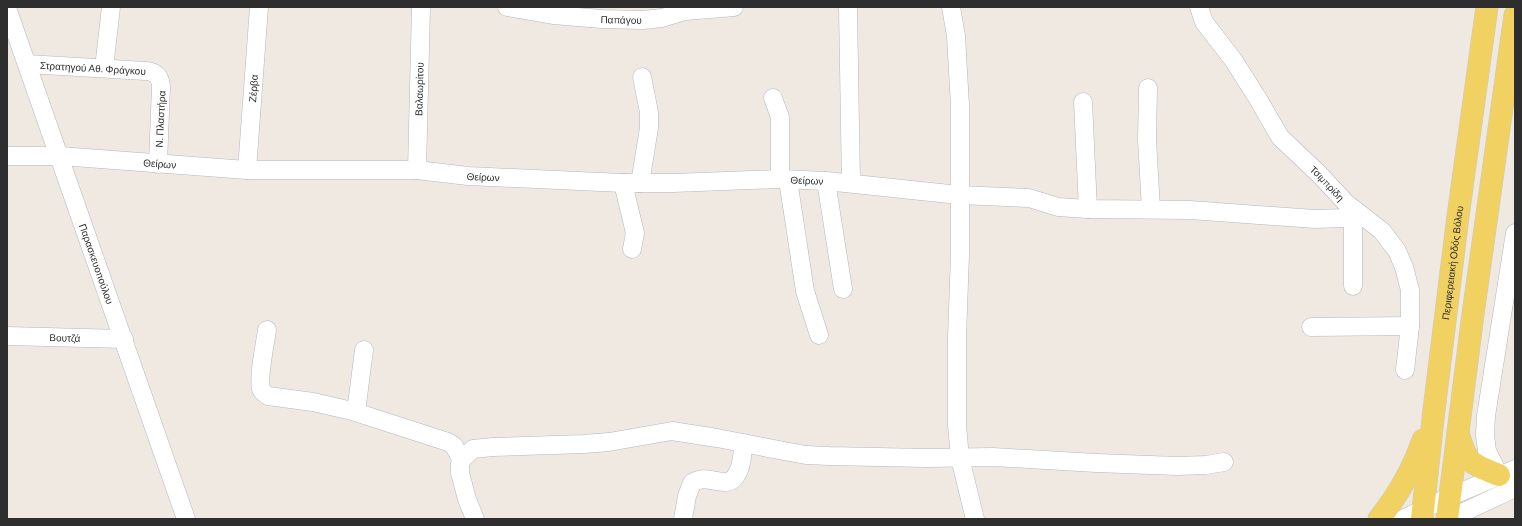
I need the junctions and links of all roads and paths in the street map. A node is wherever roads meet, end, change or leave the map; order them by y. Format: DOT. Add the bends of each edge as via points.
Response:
graph roads {
  1 [pos="111,7"];
  2 [pos="259,7"];
  3 [pos="421,7"];
  4 [pos="507,7"];
  5 [pos="734,7"];
  6 [pos="952,7"];
  7 [pos="1199,7"];
  8 [pos="1487,7"];
  9 [pos="7,8"];
  10 [pos="848,8"];
  11 [pos="1515,15"];
  12 [pos="27,64"];
  13 [pos="104,68"];
  14 [pos="158,75"];
  15 [pos="642,77"];
  16 [pos="1148,88"];
  17 [pos="772,98"];
  18 [pos="1083,102"];
  19 [pos="7,156"];
  20 [pos="60,156"];
  21 [pos="158,164"];
  22 [pos="247,170"];
  23 [pos="417,170"];
  24 [pos="784,180"];
  25 [pos="826,181"];
  26 [pos="632,183"];
  27 [pos="851,183"];
  28 [pos="960,195"];
  29 [pos="1088,209"];
  30 [pos="1151,209"];
  31 [pos="1355,214"];
  32 [pos="1515,239"];
  33 [pos="632,249"];
  34 [pos="1353,286"];
  35 [pos="843,289"];
  36 [pos="1410,326"];
  37 [pos="1311,327"];
  38 [pos="267,330"];
  39 [pos="819,335"];
  40 [pos="7,336"];
  41 [pos="124,339"];
  42 [pos="364,350"];
  43 [pos="1405,370"];
  44 [pos="1434,410"];
  45 [pos="356,412"];
  46 [pos="1457,430"];
  47 [pos="744,443"];
  48 [pos="960,458"];
  49 [pos="462,460"];
  50 [pos="1224,462"];
  51 [pos="1510,477"];
  52 [pos="1449,497"];
  53 [pos="1416,516"];
  54 [pos="186,519"];
  55 [pos="475,519"];
  56 [pos="683,519"];
  57 [pos="975,519"];
  58 [pos="1379,519"];
  59 [pos="1448,519"];
  1 -- 13 [label="street"];
  2 -- 22 [label="street, Ζέρβα"];
  3 -- 23 [label="street, Βαλαωρίτου"];
  4 -- 5 [label="street, Παπάγου" via="602,19 643,20 662,18 685,11"];
  6 -- 28 [label="street" via="960,82"];
  7 -- 31 [label="street, Τσιμπρίδη" via="1204,22 1234,61 1280,137"];
  8 -- 44 [label="main road, Περιφερειακή Οδός Βόλου"];
  9 -- 12 [label="street, Παρασκευοπούλου"];
  10 -- 27 [label="street"];
  11 -- 46 [label="main road"];
  12 -- 13 [label="street, Στρατηγού Αθ. Φράγκου"];
  12 -- 20 [label="street, Παρασκευοπούλου"];
  13 -- 14 [label="street, Στρατηγού Αθ. Φράγκου" via="153,72"];
  14 -- 21 [label="street, Ν. Πλαστήρα" via="161,86"];
  15 -- 26 [label="street" via="649,112 649,128"];
  16 -- 30 [label="street" via="1147,140"];
  17 -- 24 [label="street" via="780,117"];
  18 -- 29 [label="street"];
  19 -- 20 [label="street, Θείρων"];
  20 -- 21 [label="street, Θείρων"];
  20 -- 41 [label="street, Παρασκευοπούλου"];
  21 -- 22 [label="street, Θείρων"];
  22 -- 23 [label="street, Θείρων"];
  23 -- 26 [label="street, Θείρων" via="483,177"];
  24 -- 25 [label="street, Θείρων"];
  24 -- 26 [label="street, Θείρων"];
  24 -- 39 [label="street" via="806,291"];
  25 -- 27 [label="street, Θείρων"];
  25 -- 35 [label="street"];
  26 -- 33 [label="street" via="636,233"];
  27 -- 28 [label="street, Θείρων"];
  28 -- 29 [label="street, Θείρων" via="1029,198 1058,207"];
  28 -- 48 [label="street" via="956,383"];
  29 -- 30 [label="street, Θείρων"];
  30 -- 31 [label="street, Θείρων" via="1315,219 1345,218"];
  31 -- 34 [label="street"];
  31 -- 36 [label="street, Τσιμπρίδη" via="1382,231 1400,259 1410,290"];
  32 -- 51 [label="street" via="1485,435 1487,451"];
  36 -- 37 [label="street"];
  36 -- 43 [label="street, Τσιμπρίδη"];
  38 -- 45 [label="street" via="260,380 264,394"];
  40 -- 41 [label="street, Βουτζά"];
  41 -- 54 [label="street, Παρασκευοπούλου"];
  42 -- 45 [label="street"];
  44 -- 53 [label="main road, Περιφερειακή Οδός Βόλου"];
  44 -- 58 [label="main road" via="1409,475"];
  45 -- 49 [label="street" via="448,442 454,446"];
  46 -- 51 [label="main road" via="1462,450 1467,457 1480,467"];
  46 -- 52 [label="main road"];
  47 -- 48 [label="street" via="806,455"];
  47 -- 49 [label="street" via="672,431 609,442 483,447 468,452"];
  47 -- 56 [label="street" via="743,460 731,480 726,482 700,478 692,483"];
  48 -- 50 [label="street" via="993,456 1177,466"];
  48 -- 57 [label="street"];
  49 -- 55 [label="street" via="460,473"];
  51 -- 52 [label="street"];
  51 -- 59 [label="street"];
  52 -- 53 [label="street"];
  52 -- 59 [label="main road"];
}
